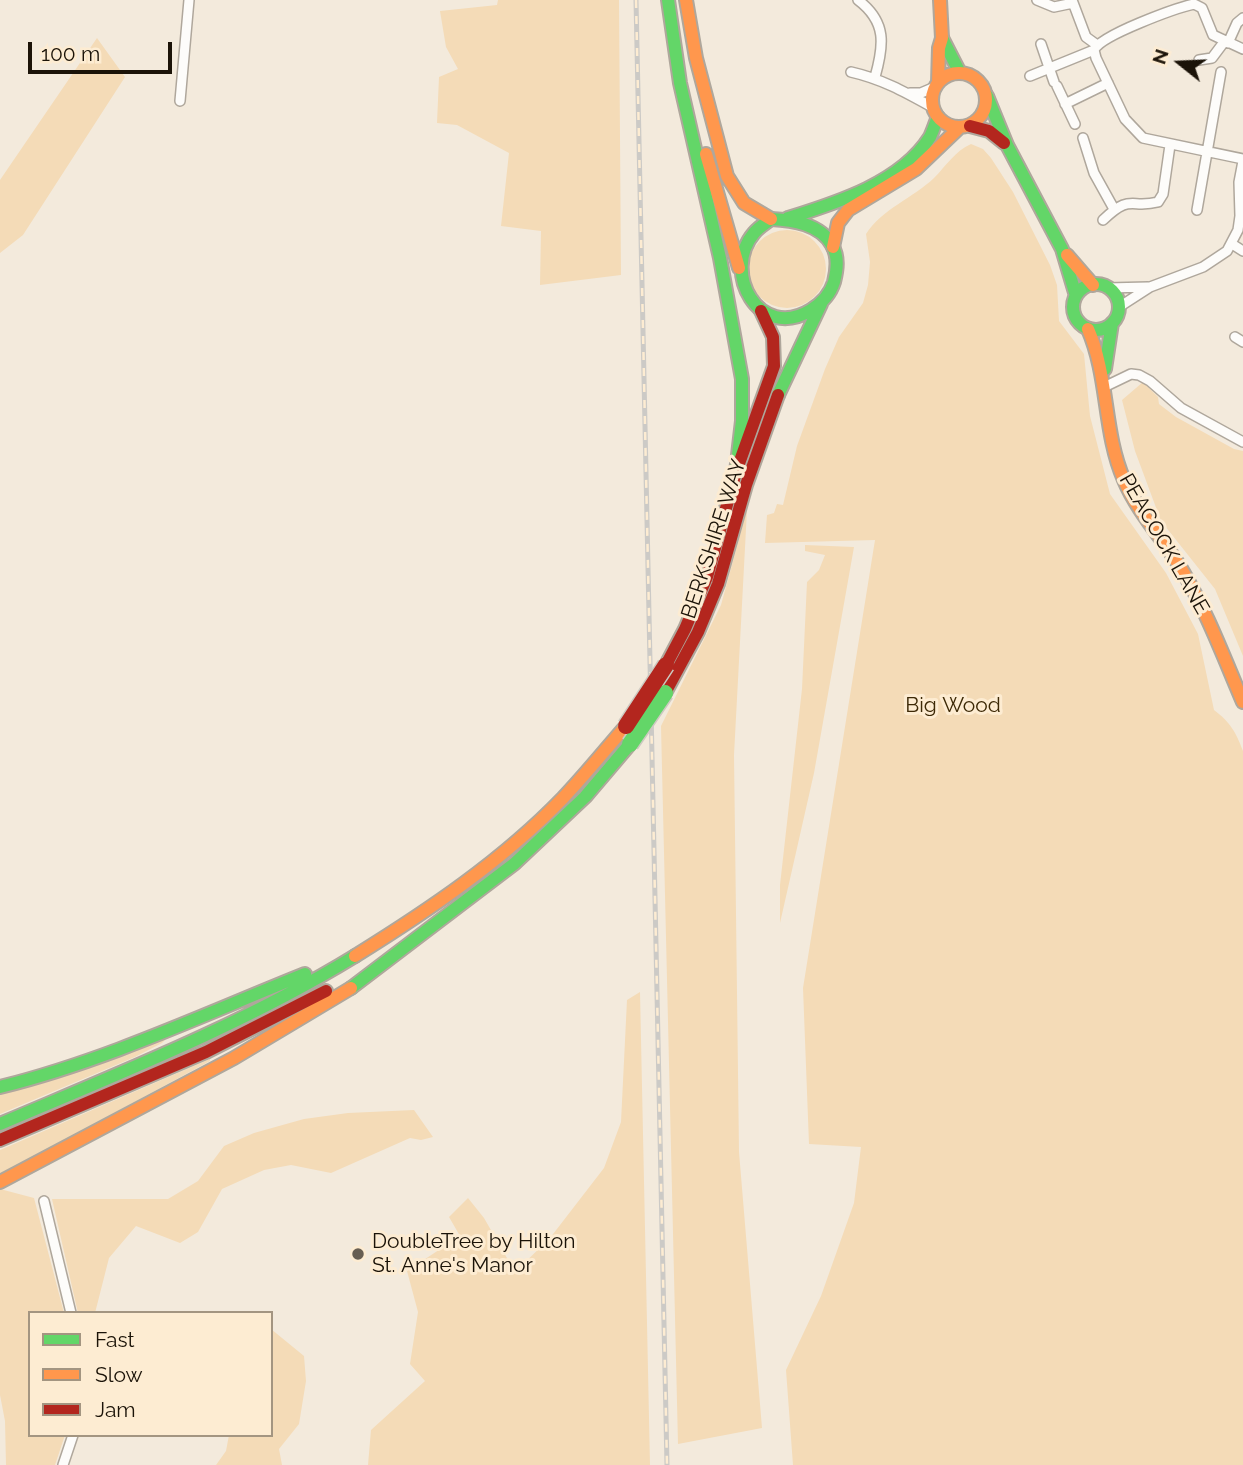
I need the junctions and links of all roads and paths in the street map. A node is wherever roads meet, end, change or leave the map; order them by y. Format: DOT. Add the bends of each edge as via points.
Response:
graph roads {
  1 [pos="189,0"];
  2 [pos="668,0"];
  3 [pos="674,0"];
  4 [pos="686,0"];
  5 [pos="858,0"];
  6 [pos="940,0"];
  7 [pos="1037,0"];
  8 [pos="1073,1"];
  9 [pos="1243,18"];
  10 [pos="942,38"];
  11 [pos="1226,43"];
  12 [pos="1041,44"];
  13 [pos="1096,47"];
  14 [pos="1243,49"];
  15 [pos="1199,60"];
  16 [pos="1049,67"];
  17 [pos="851,72"];
  18 [pos="1221,72"];
  19 [pos="960,73"];
  20 [pos="1030,76"];
  21 [pos="874,77"];
  22 [pos="1108,83"];
  23 [pos="937,85"];
  24 [pos="910,93"];
  25 [pos="987,96"];
  26 [pos="180,101"];
  27 [pos="1065,104"];
  28 [pos="935,112"];
  29 [pos="1075,124"];
  30 [pos="965,127"];
  31 [pos="1083,138"];
  32 [pos="1007,145"];
  33 [pos="1170,145"];
  34 [pos="1207,152"];
  35 [pos="1243,160"];
  36 [pos="1114,209"];
  37 [pos="1197,210"];
  38 [pos="778,219"];
  39 [pos="1103,220"];
  40 [pos="1232,244"];
  41 [pos="833,247"];
  42 [pos="1062,249"];
  43 [pos="1243,251"];
  44 [pos="740,272"];
  45 [pos="1100,286"];
  46 [pos="1150,287"];
  47 [pos="1076,296"];
  48 [pos="821,304"];
  49 [pos="1119,307"];
  50 [pos="761,311"];
  51 [pos="1112,323"];
  52 [pos="1088,329"];
  53 [pos="1104,383"];
  54 [pos="1243,442"];
  55 [pos="736,472"];
  56 [pos="1243,702"];
  57 [pos="427,929"];
  58 [pos="383,941"];
  59 [pos="0,1087"];
  60 [pos="0,1124"];
  61 [pos="0,1140"];
  62 [pos="0,1182"];
  63 [pos="44,1201"];
  64 [pos="71,1311"];
  65 [pos="72,1437"];
  66 [pos="63,1465"];
  1 -- 26 [label="street"];
  2 -- 55 [label="main road" via="680,83 742,379"];
  3 -- 44 [label="main road" via="700,127"];
  4 -- 38 [label="main road" via="696,58 733,191 745,205"];
  5 -- 21 [label="street" via="880,24"];
  6 -- 10 [label="main road"];
  7 -- 8 [label="street" via="1054,7"];
  8 -- 13 [label="street" via="1086,37"];
  9 -- 11 [label="street"];
  10 -- 19 [label="main road"];
  10 -- 23 [label="main road"];
  11 -- 13 [label="street" via="1210,31 1202,8 1194,4 1124,30"];
  11 -- 14 [label="street"];
  11 -- 15 [label="street" via="1212,58"];
  12 -- 16 [label="street"];
  13 -- 16 [label="street"];
  13 -- 22 [label="street"];
  16 -- 20 [label="street"];
  16 -- 27 [label="street"];
  17 -- 21 [label="street"];
  18 -- 34 [label="street"];
  19 -- 23 [label="main road"];
  19 -- 25 [label="main road" via="977,79"];
  21 -- 24 [label="street"];
  22 -- 27 [label="street"];
  22 -- 33 [label="street" via="1134,131"];
  23 -- 24 [label="street"];
  23 -- 28 [label="main road" via="932,96"];
  24 -- 28 [label="street"];
  25 -- 30 [label="main road" via="982,116"];
  25 -- 32 [label="main road"];
  27 -- 29 [label="street"];
  28 -- 30 [label="main road" via="950,126"];
  28 -- 38 [label="main road" via="935,130 927,144 904,164 842,198"];
  30 -- 32 [label="main road" via="989,131"];
  30 -- 41 [label="main road" via="916,169 848,210 838,223"];
  31 -- 36 [label="street" via="1094,173"];
  32 -- 42 [label="main road"];
  33 -- 34 [label="street"];
  33 -- 36 [label="street" via="1158,202 1129,201"];
  34 -- 35 [label="street"];
  34 -- 37 [label="street"];
  35 -- 40 [label="street" via="1240,216"];
  36 -- 39 [label="street"];
  38 -- 41 [label="main road" via="817,228"];
  38 -- 44 [label="main road" via="751,234"];
  40 -- 43 [label="street"];
  40 -- 46 [label="street" via="1203,267"];
  41 -- 48 [label="main road" via="836,277"];
  42 -- 45 [label="main road"];
  42 -- 47 [label="main road"];
  44 -- 50 [label="main road" via="748,296"];
  45 -- 46 [label="street"];
  45 -- 47 [label="main road" via="1087,287"];
  45 -- 49 [label="main road" via="1115,296"];
  46 -- 49 [label="street"];
  47 -- 52 [label="main road" via="1075,315"];
  48 -- 50 [label="main road" via="791,317"];
  48 -- 57 [label="main road, BERKSHIRE WAY, bridge" via="757,452 711,604 665,693 585,797 492,882"];
  49 -- 51 [label="main road"];
  50 -- 55 [label="main road, BERKSHIRE WAY" via="773,335 776,359"];
  51 -- 52 [label="main road" via="1101,330"];
  51 -- 53 [label="main road, PEACOCK LANE"];
  52 -- 53 [label="main road, PEACOCK LANE"];
  53 -- 54 [label="street" via="1139,375 1181,408"];
  53 -- 56 [label="main road, PEACOCK LANE" via="1110,432 1128,489 1199,600"];
  55 -- 58 [label="main road, BERKSHIRE WAY, bridge" via="707,577 685,629 626,726 566,797 519,842 454,894"];
  57 -- 61 [label="main road" via="288,1012"];
  57 -- 62 [label="main road" via="346,991 287,1028"];
  58 -- 59 [label="main road" via="121,1048"];
  58 -- 60 [label="main road" via="257,1011"];
  63 -- 64 [label="street"];
  65 -- 66 [label="street"];
}
